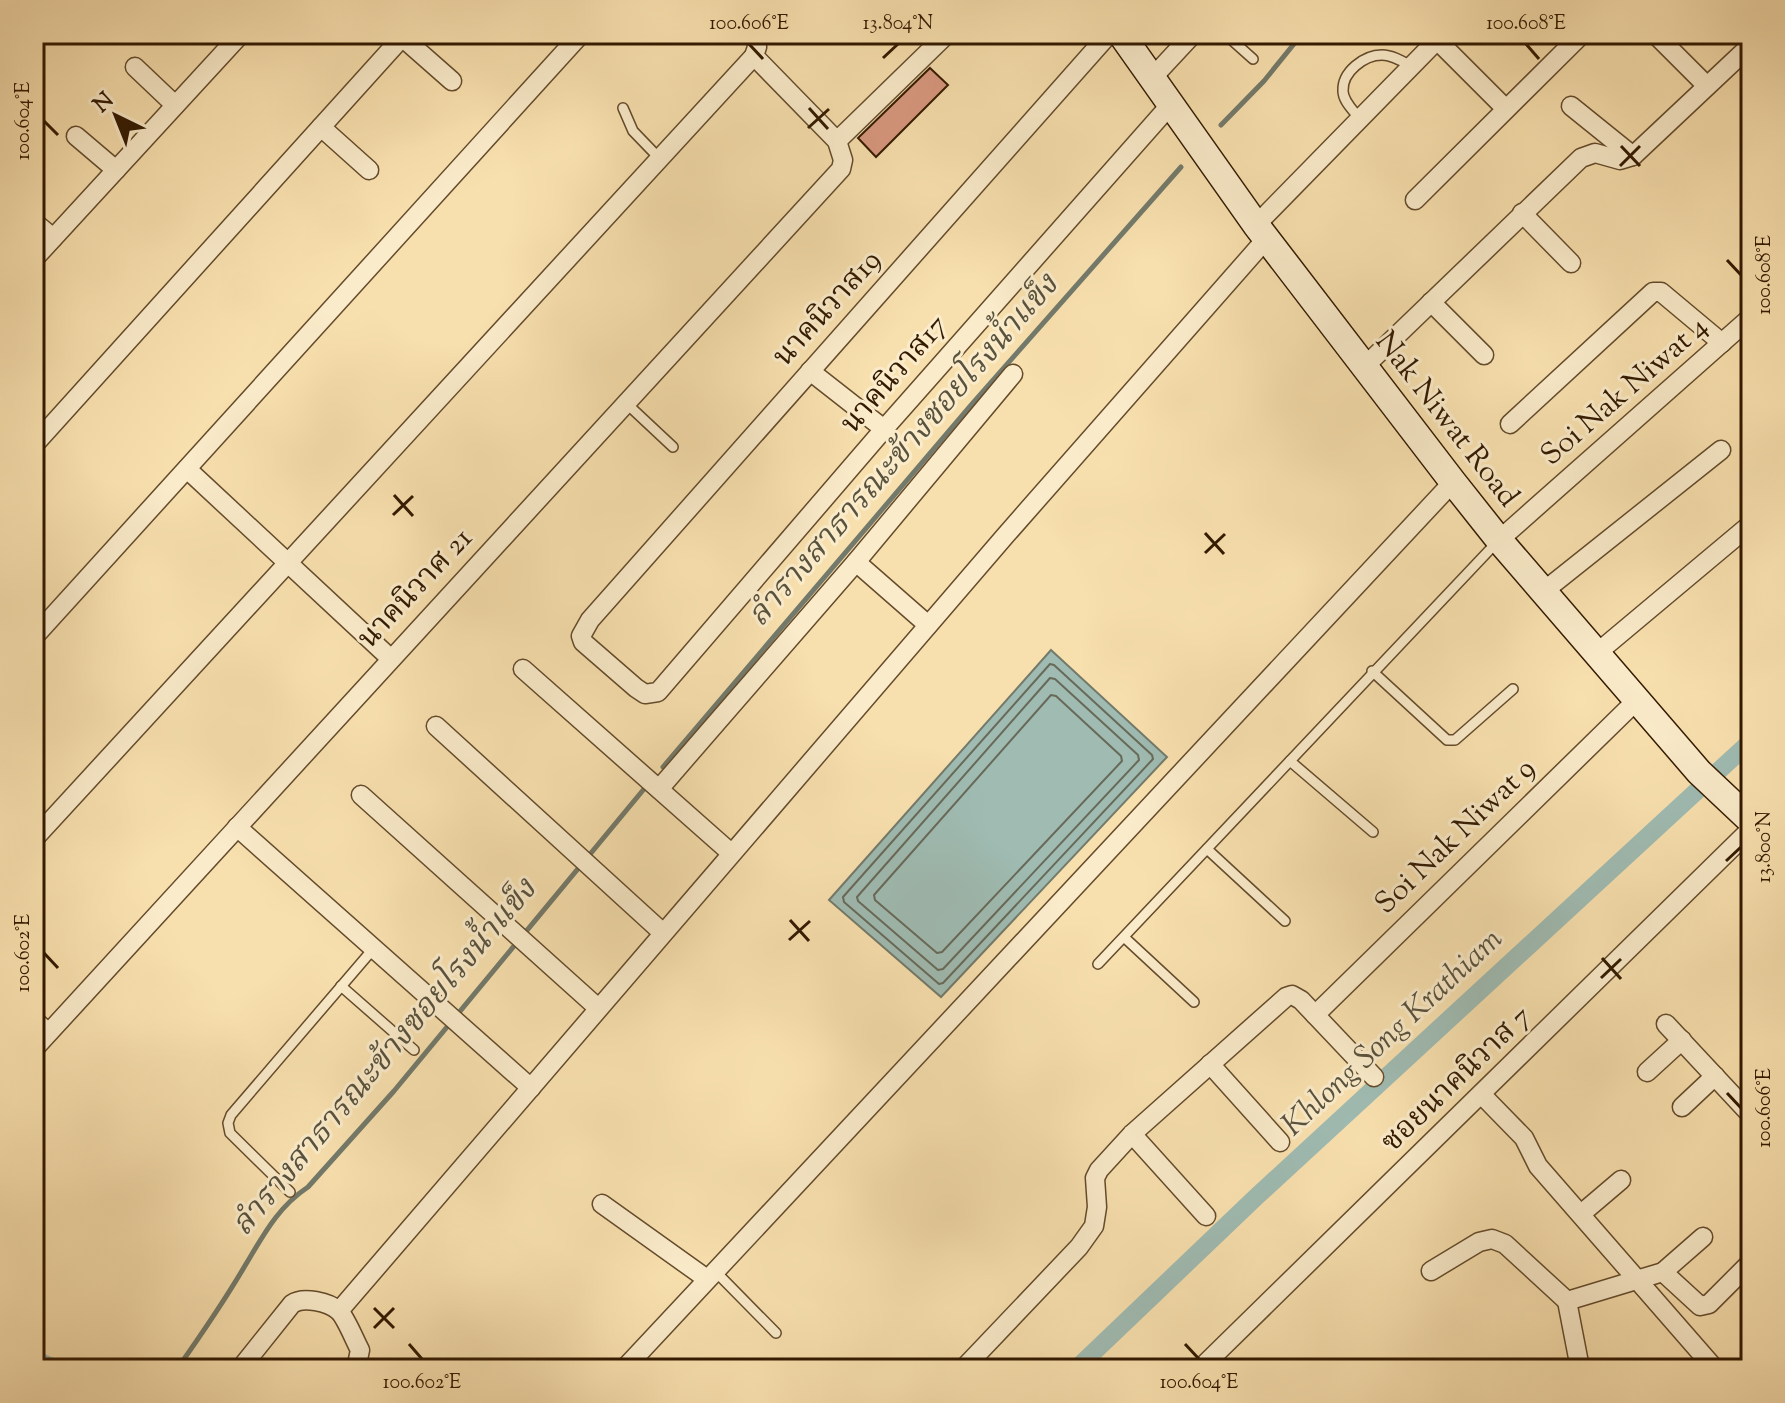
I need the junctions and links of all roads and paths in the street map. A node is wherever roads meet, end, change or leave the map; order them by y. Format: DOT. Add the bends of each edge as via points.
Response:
graph roads {
  1 [pos="241,34"];
  2 [pos="581,34"];
  3 [pos="756,34"];
  4 [pos="947,34"];
  5 [pos="1109,34"];
  6 [pos="1121,34"];
  7 [pos="1193,34"];
  8 [pos="1225,34"];
  9 [pos="1582,34"];
  10 [pos="1655,34"];
  11 [pos="404,36"];
  12 [pos="1440,37"];
  13 [pos="1751,45"];
  14 [pos="754,56"];
  15 [pos="1253,59"];
  16 [pos="1411,66"];
  17 [pos="135,67"];
  18 [pos="1153,77"];
  19 [pos="452,81"];
  20 [pos="1707,86"];
  21 [pos="1172,103"];
  22 [pos="175,105"];
  23 [pos="1571,106"];
  24 [pos="623,108"];
  25 [pos="1506,109"];
  26 [pos="1359,118"];
  27 [pos="321,127"];
  28 [pos="76,136"];
  29 [pos="837,141"];
  30 [pos="1633,156"];
  31 [pos="660,159"];
  32 [pos="116,170"];
  33 [pos="369,170"];
  34 [pos="1415,200"];
  35 [pos="1522,213"];
  36 [pos="34,222"];
  37 [pos="1262,232"];
  38 [pos="53,238"];
  39 [pos="34,259"];
  40 [pos="1571,263"];
  41 [pos="1431,302"];
  42 [pos="1751,317"];
  43 [pos="1722,343"];
  44 [pos="1484,355"];
  45 [pos="1363,368"];
  46 [pos="810,371"];
  47 [pos="1013,374"];
  48 [pos="626,403"];
  49 [pos="1510,424"];
  50 [pos="884,429"];
  51 [pos="34,445"];
  52 [pos="673,447"];
  53 [pos="1721,450"];
  54 [pos="187,469"];
  55 [pos="1453,482"];
  56 [pos="1751,524"];
  57 [pos="1499,540"];
  58 [pos="856,562"];
  59 [pos="288,565"];
  60 [pos="1544,591"];
  61 [pos="928,625"];
  62 [pos="34,637"];
  63 [pos="1597,653"];
  64 [pos="390,658"];
  65 [pos="523,669"];
  66 [pos="1372,671"];
  67 [pos="663,687"];
  68 [pos="1513,689"];
  69 [pos="1637,700"];
  70 [pos="436,726"];
  71 [pos="1290,761"];
  72 [pos="659,789"];
  73 [pos="361,795"];
  74 [pos="1751,821"];
  75 [pos="237,827"];
  76 [pos="1751,829"];
  77 [pos="1373,832"];
  78 [pos="34,839"];
  79 [pos="1207,849"];
  80 [pos="731,853"];
  81 [pos="1285,921"];
  82 [pos="663,933"];
  83 [pos="1125,938"];
  84 [pos="374,948"];
  85 [pos="1098,964"];
  86 [pos="341,986"];
  87 [pos="1194,1002"];
  88 [pos="598,1008"];
  89 [pos="34,1014"];
  90 [pos="1315,1015"];
  91 [pos="1666,1024"];
  92 [pos="52,1030"];
  93 [pos="1682,1040"];
  94 [pos="34,1049"];
  95 [pos="414,1050"];
  96 [pos="1210,1064"];
  97 [pos="1647,1072"];
  98 [pos="1715,1076"];
  99 [pos="1374,1077"];
  100 [pos="531,1088"];
  101 [pos="1482,1095"];
  102 [pos="1682,1107"];
  103 [pos="1751,1115"];
  104 [pos="1132,1134"];
  105 [pos="1280,1142"];
  106 [pos="1621,1180"];
  107 [pos="290,1192"];
  108 [pos="602,1204"];
  109 [pos="1581,1214"];
  110 [pos="1206,1216"];
  111 [pos="1703,1237"];
  112 [pos="1747,1266"];
  113 [pos="1431,1271"];
  114 [pos="1663,1272"];
  115 [pos="711,1275"];
  116 [pos="1639,1280"];
  117 [pos="1567,1301"];
  118 [pos="339,1311"];
  119 [pos="776,1333"];
  120 [pos="1579,1363"];
  121 [pos="240,1369"];
  122 [pos="356,1369"];
  123 [pos="624,1369"];
  124 [pos="963,1369"];
  125 [pos="1200,1369"];
  126 [pos="1715,1369"];
  1 -- 22 [label="street"];
  2 -- 54 [label="street"];
  3 -- 14 [label="street"];
  4 -- 29 [label="street"];
  5 -- 46 [label="street, นาคนิวาส19"];
  6 -- 18 [label="main road, Nak Niwat Road"];
  7 -- 18 [label="street"];
  8 -- 15 [label="lane"];
  9 -- 25 [label="street"];
  10 -- 20 [label="street"];
  11 -- 19 [label="street"];
  11 -- 27 [label="street"];
  12 -- 16 [label="street"];
  12 -- 25 [label="street"];
  13 -- 20 [label="street"];
  14 -- 29 [label="street"];
  14 -- 31 [label="street"];
  16 -- 26 [label="street"];
  16 -- 26 [label="lane" via="1380,55 1357,64 1343,90"];
  17 -- 22 [label="street"];
  18 -- 21 [label="main road, Nak Niwat Road"];
  20 -- 30 [label="street"];
  21 -- 37 [label="main road, Nak Niwat Road"];
  21 -- 50 [label="street, นาคนิวาส17"];
  22 -- 32 [label="street"];
  23 -- 30 [label="street"];
  24 -- 31 [label="lane" via="633,131"];
  25 -- 34 [label="street"];
  26 -- 37 [label="street"];
  27 -- 33 [label="street"];
  27 -- 51 [label="street"];
  28 -- 32 [label="street"];
  29 -- 48 [label="street, นาคนิวาศ 21" via="841,169"];
  30 -- 35 [label="street" via="1620,160 1595,153 1581,158"];
  31 -- 59 [label="street"];
  32 -- 38 [label="street"];
  35 -- 40 [label="street"];
  35 -- 41 [label="street"];
  36 -- 38 [label="street"];
  37 -- 45 [label="main road, Nak Niwat Road"];
  37 -- 61 [label="street"];
  38 -- 39 [label="street"];
  41 -- 44 [label="street"];
  41 -- 45 [label="street"];
  42 -- 43 [label="street, Soi Nak Niwat 4"];
  43 -- 49 [label="street" via="1661,292 1653,292"];
  43 -- 57 [label="street, Soi Nak Niwat 4"];
  45 -- 55 [label="main road, Nak Niwat Road"];
  46 -- 50 [label="street"];
  46 -- 67 [label="street, นาคนิวาส19" via="581,636 645,694"];
  47 -- 58 [label="street"];
  48 -- 52 [label="lane"];
  48 -- 64 [label="street, นาคนิวาศ 21"];
  50 -- 67 [label="street, นาคนิวาส17"];
  53 -- 60 [label="street"];
  54 -- 59 [label="street"];
  54 -- 62 [label="street"];
  55 -- 57 [label="main road, Nak Niwat Road"];
  55 -- 115 [label="street"];
  56 -- 63 [label="street"];
  57 -- 60 [label="main road, Nak Niwat Road"];
  57 -- 66 [label="lane"];
  58 -- 61 [label="street"];
  58 -- 72 [label="street"];
  59 -- 64 [label="street"];
  59 -- 78 [label="street"];
  60 -- 63 [label="main road, Nak Niwat Road"];
  61 -- 80 [label="street"];
  63 -- 69 [label="main road, Nak Niwat Road"];
  64 -- 75 [label="street, นาคนิวาศ 21"];
  65 -- 72 [label="street"];
  66 -- 68 [label="lane" via="1447,740 1455,740"];
  66 -- 71 [label="lane"];
  69 -- 74 [label="main road, Nak Niwat Road"];
  69 -- 90 [label="street, Soi Nak Niwat 9"];
  70 -- 82 [label="street"];
  71 -- 77 [label="lane"];
  71 -- 79 [label="lane"];
  72 -- 80 [label="street"];
  73 -- 88 [label="street"];
  75 -- 84 [label="street"];
  75 -- 92 [label="street, นาคนิวาศ 21"];
  76 -- 101 [label="street, ซอยนาคนิวาส 7"];
  79 -- 81 [label="lane"];
  79 -- 83 [label="lane"];
  80 -- 82 [label="street"];
  82 -- 88 [label="street"];
  83 -- 85 [label="lane"];
  83 -- 87 [label="lane"];
  84 -- 86 [label="lane"];
  84 -- 100 [label="street"];
  86 -- 95 [label="lane"];
  86 -- 107 [label="lane" via="228,1123 230,1133"];
  88 -- 100 [label="street"];
  89 -- 92 [label="lane"];
  90 -- 96 [label="street" via="1301,1000 1286,997"];
  90 -- 99 [label="street"];
  91 -- 93 [label="street"];
  92 -- 94 [label="street, นาคนิวาศ 21"];
  93 -- 97 [label="street"];
  93 -- 98 [label="street"];
  96 -- 104 [label="street"];
  96 -- 105 [label="street"];
  98 -- 102 [label="street"];
  98 -- 103 [label="street"];
  100 -- 118 [label="street"];
  101 -- 109 [label="street" via="1524,1138 1538,1166"];
  101 -- 125 [label="street, ซอยนาคนิวาส 7"];
  104 -- 110 [label="street"];
  104 -- 124 [label="street" via="1095,1178 1094,1226 1079,1247"];
  106 -- 109 [label="street"];
  108 -- 115 [label="street"];
  109 -- 116 [label="street"];
  111 -- 114 [label="street"];
  112 -- 114 [label="street" via="1709,1304 1700,1306"];
  113 -- 117 [label="street" via="1492,1239 1505,1244"];
  114 -- 116 [label="street"];
  115 -- 119 [label="lane"];
  115 -- 123 [label="street"];
  116 -- 117 [label="street"];
  116 -- 126 [label="street"];
  117 -- 120 [label="street"];
  118 -- 121 [label="street" via="300,1298"];
  118 -- 122 [label="street" via="360,1350"];
}
